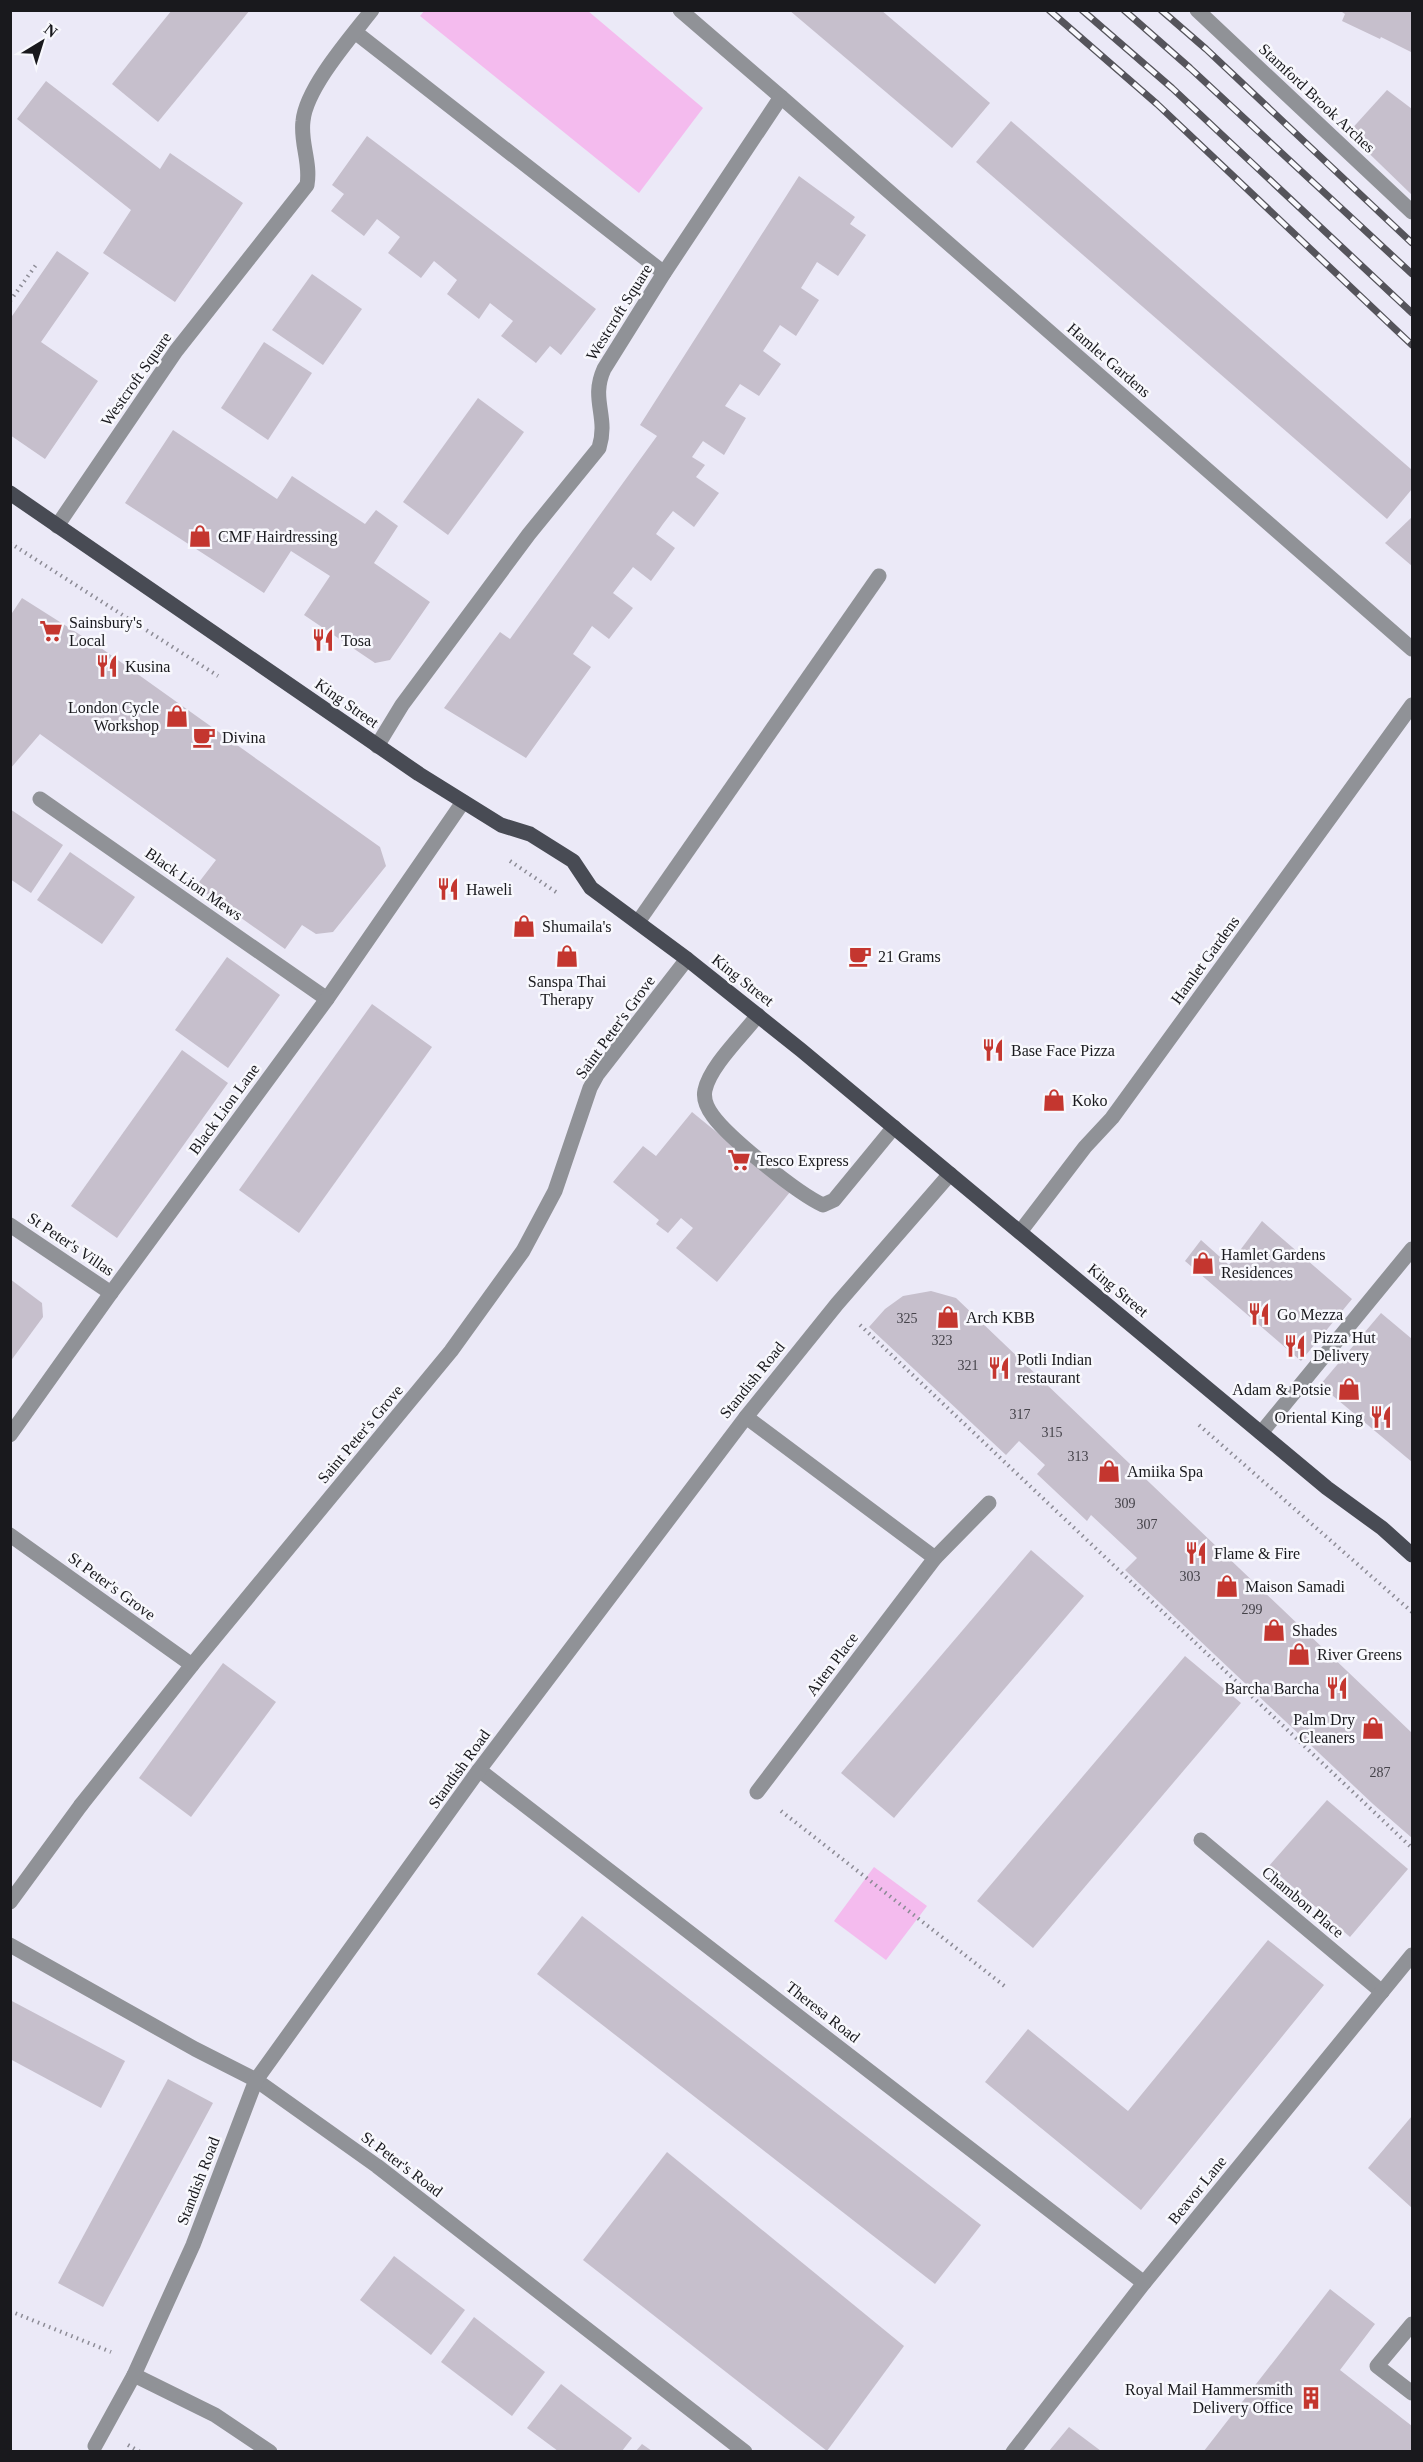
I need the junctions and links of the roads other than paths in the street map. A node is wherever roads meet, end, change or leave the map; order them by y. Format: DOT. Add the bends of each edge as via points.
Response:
graph roads {
  1 [pos="372,10"];
  2 [pos="680,10"];
  3 [pos="1197,10"];
  4 [pos="355,32"];
  5 [pos="781,97"];
  6 [pos="1413,212"];
  7 [pos="664,273"];
  8 [pos="10,494"];
  9 [pos="57,526"];
  10 [pos="879,576"];
  11 [pos="1413,650"];
  12 [pos="1413,705"];
  13 [pos="378,746"];
  14 [pos="40,799"];
  15 [pos="463,802"];
  16 [pos="638,922"];
  17 [pos="687,959"];
  18 [pos="327,999"];
  19 [pos="758,1016"];
  20 [pos="894,1127"];
  21 [pos="950,1174"];
  22 [pos="10,1225"];
  23 [pos="1020,1232"];
  24 [pos="1413,1249"];
  25 [pos="111,1293"];
  26 [pos="746,1417"];
  27 [pos="1261,1433"];
  28 [pos="10,1435"];
  29 [pos="988,1503"];
  30 [pos="10,1535"];
  31 [pos="1413,1555"];
  32 [pos="935,1558"];
  33 [pos="192,1665"];
  34 [pos="479,1770"];
  35 [pos="756,1792"];
  36 [pos="1201,1840"];
  37 [pos="10,1902"];
  38 [pos="10,1945"];
  39 [pos="1413,1955"];
  40 [pos="1383,1992"];
  41 [pos="256,2080"];
  42 [pos="1144,2283"];
  43 [pos="1413,2324"];
  44 [pos="136,2369"];
  45 [pos="1413,2393"];
  46 [pos="95,2446"];
  47 [pos="270,2451"];
  48 [pos="745,2451"];
  49 [pos="1013,2451"];
  1 -- 4 [label="street, Westcroft Square"];
  2 -- 5 [label="street"];
  3 -- 6 [label="street, Stamford Brook Arches"];
  4 -- 7 [label="street"];
  4 -- 9 [label="street, Westcroft Square" via="313,91 303,120 310,170 307,185 176,351"];
  5 -- 7 [label="street, Westcroft Square"];
  5 -- 11 [label="street, Hamlet Gardens"];
  7 -- 13 [label="street, Westcroft Square" via="597,383 603,421 599,448 522,543 402,705"];
  8 -- 9 [label="main road, King Street"];
  9 -- 13 [label="main road, King Street"];
  10 -- 16 [label="street"];
  12 -- 23 [label="street, Hamlet Gardens" via="1112,1118"];
  13 -- 15 [label="main road, King Street"];
  14 -- 18 [label="street, Black Lion Mews"];
  15 -- 16 [label="main road, King Street" via="501,825 530,834 573,861 591,888"];
  15 -- 18 [label="street, Black Lion Lane"];
  16 -- 17 [label="main road, King Street"];
  17 -- 19 [label="main road, King Street"];
  17 -- 33 [label="street, Saint Peter's Grove" via="597,1075 555,1191 523,1251 451,1351"];
  18 -- 25 [label="street, Black Lion Lane"];
  19 -- 20 [label="main road, King Street"];
  19 -- 20 [label="street" via="708,1079 705,1093 706,1105 714,1118 756,1156 808,1198 823,1205 834,1200"];
  20 -- 21 [label="main road, King Street"];
  21 -- 23 [label="main road, King Street"];
  21 -- 26 [label="street, Standish Road"];
  22 -- 25 [label="street, St Peter's Villas"];
  23 -- 27 [label="main road, King Street"];
  24 -- 27 [label="street"];
  25 -- 28 [label="street, Black Lion Lane"];
  26 -- 32 [label="street"];
  26 -- 34 [label="street, Standish Road"];
  27 -- 31 [label="main road, King Street"];
  29 -- 32 [label="street, Aiten Place"];
  30 -- 33 [label="street, St Peter's Grove"];
  32 -- 35 [label="street, Aiten Place"];
  33 -- 37 [label="street, Saint Peter's Grove"];
  34 -- 41 [label="street, Standish Road"];
  34 -- 42 [label="street, Theresa Road"];
  36 -- 40 [label="street, Chambon Place"];
  38 -- 41 [label="street, St Peter's Road"];
  39 -- 40 [label="street, Beavor Lane"];
  40 -- 42 [label="street, Beavor Lane"];
  41 -- 44 [label="street, Standish Road" via="192,2245"];
  41 -- 48 [label="street, St Peter's Road" via="377,2166"];
  42 -- 49 [label="street, Beavor Lane"];
  43 -- 45 [label="street" via="1377,2367"];
  44 -- 46 [label="street, Standish Road"];
  44 -- 47 [label="street"];
}
